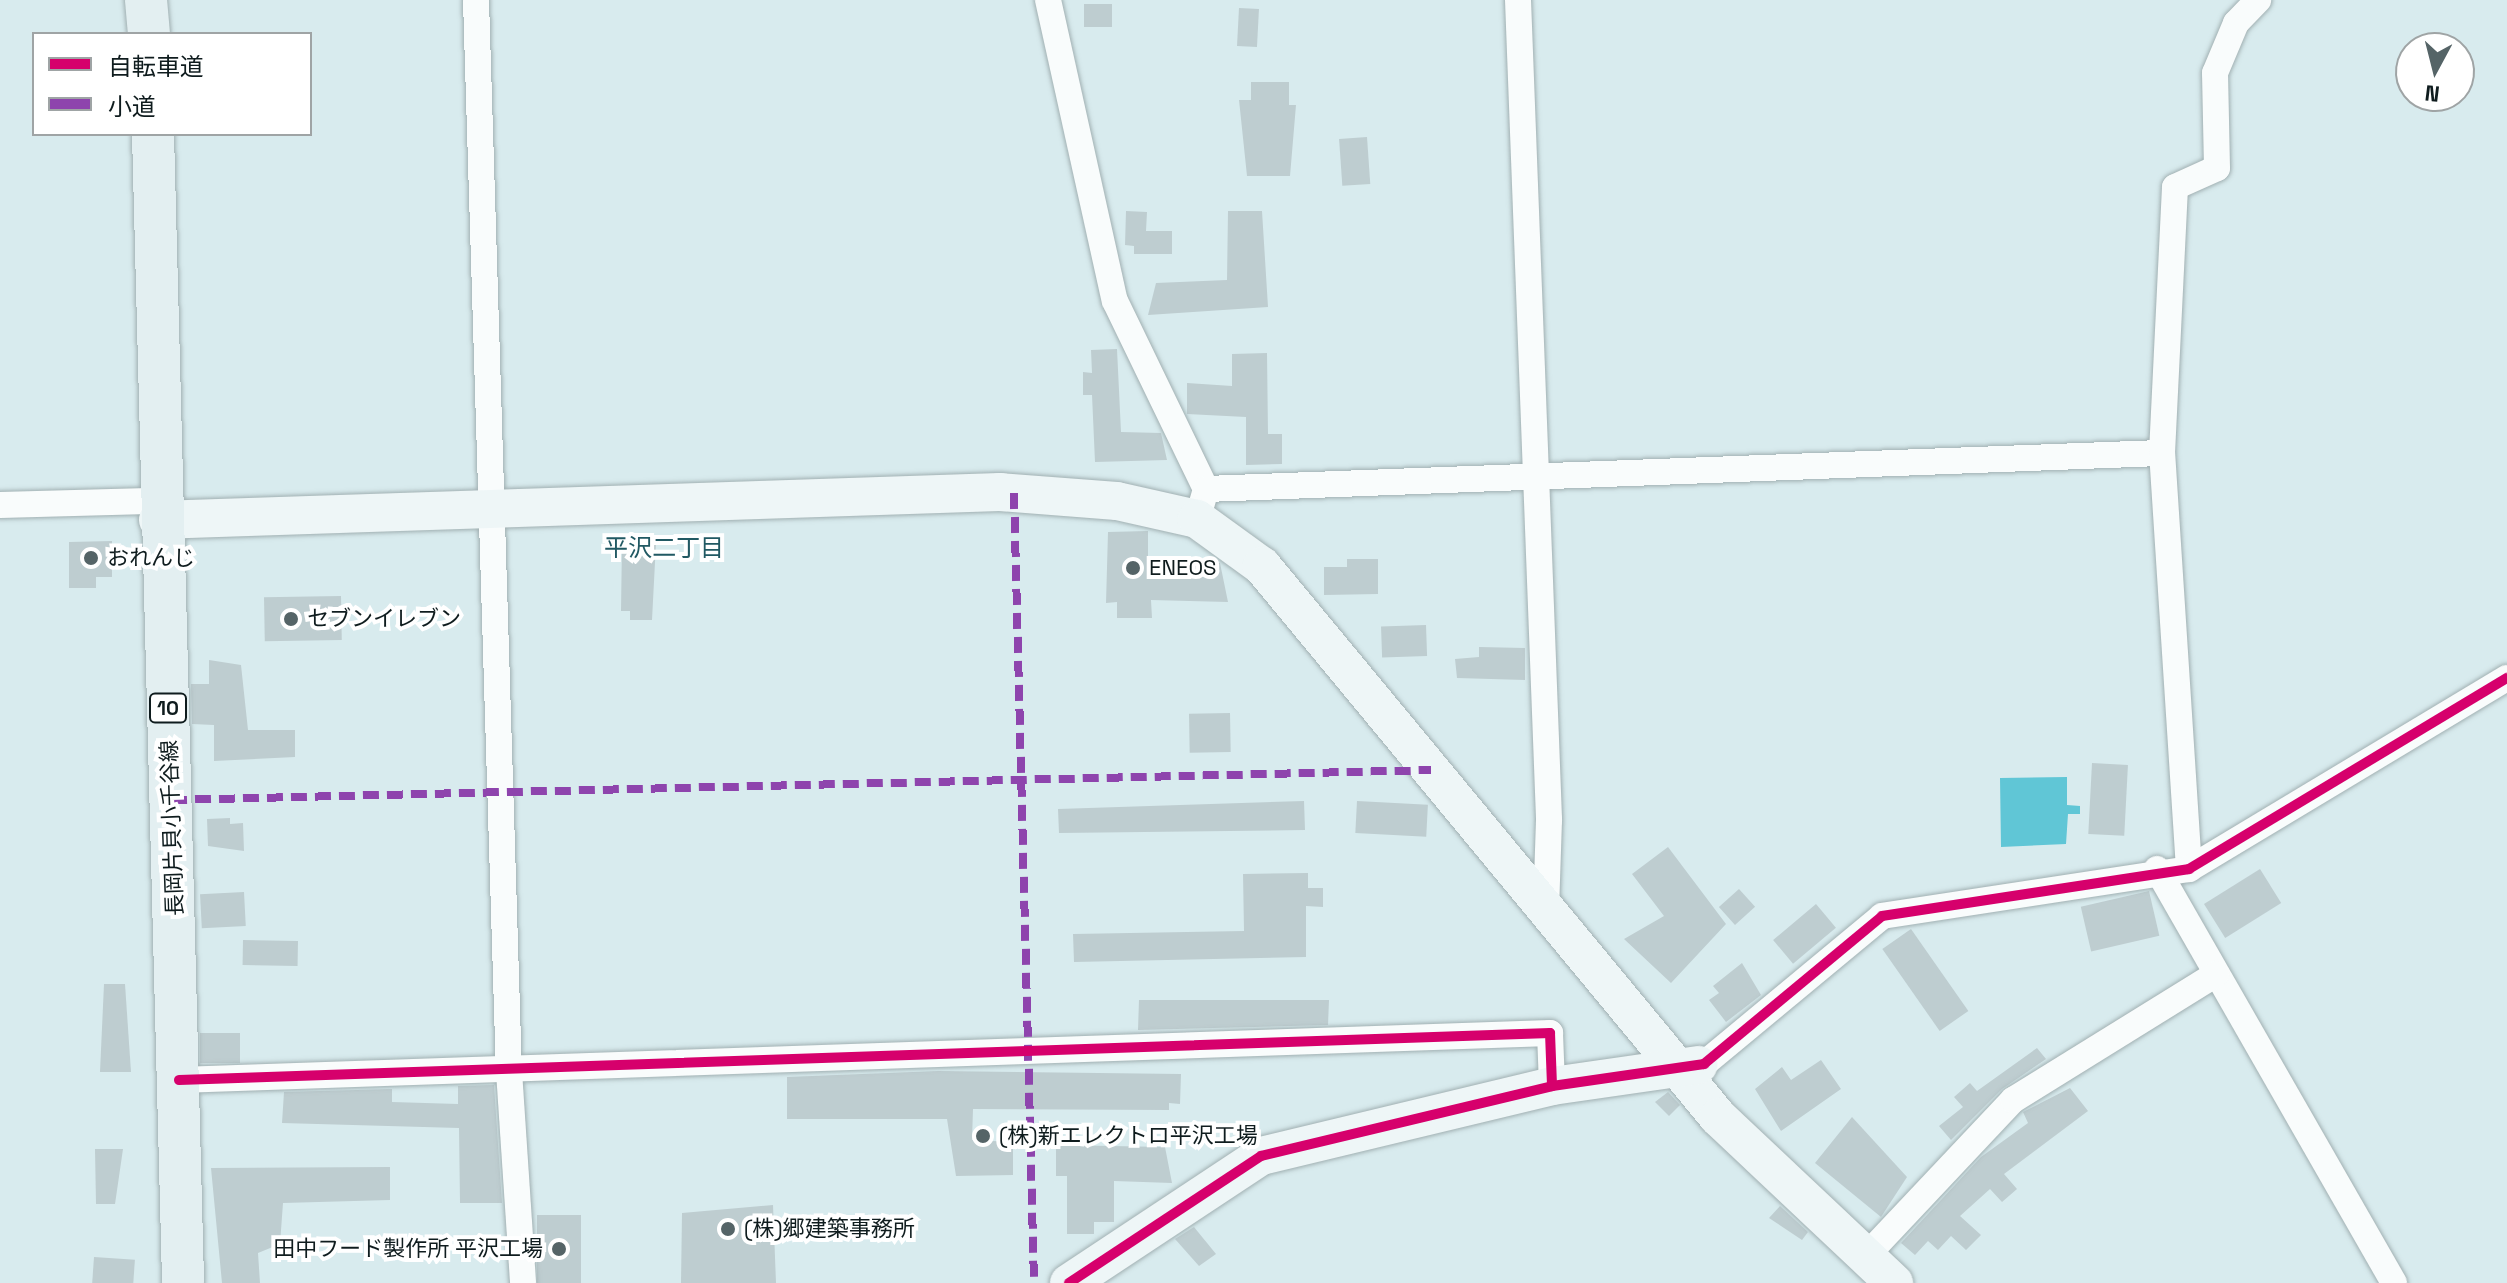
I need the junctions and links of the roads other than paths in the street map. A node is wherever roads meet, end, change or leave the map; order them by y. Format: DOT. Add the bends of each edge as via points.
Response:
graph roads {
  1 [pos="146,0"];
  2 [pos="476,0"];
  3 [pos="1048,0"];
  4 [pos="1518,0"];
  5 [pos="2258,0"];
  6 [pos="149,32"];
  7 [pos="153,136"];
  8 [pos="2162,453"];
  9 [pos="1534,479"];
  10 [pos="1202,504"];
  11 [pos="0,505"];
  12 [pos="158,510"];
  13 [pos="496,510"];
  14 [pos="2507,678"];
  15 [pos="2157,869"];
  16 [pos="2189,869"];
  17 [pos="1546,912"];
  18 [pos="2216,974"];
  19 [pos="1690,1066"];
  20 [pos="509,1071"];
  21 [pos="179,1080"];
  22 [pos="1552,1086"];
  23 [pos="1865,1257"];
  24 [pos="183,1283"];
  25 [pos="523,1283"];
  26 [pos="1069,1283"];
  27 [pos="1894,1283"];
  28 [pos="2394,1283"];
  1 -- 6 [label="main road"];
  2 -- 13 [label="street"];
  3 -- 10 [label="street" via="1115,301"];
  4 -- 9 [label="street"];
  5 -- 8 [label="street" via="2236,23 2215,73 2217,168 2175,187"];
  7 -- 12 [label="main road, 長岡片貝小千谷線 / 10"];
  8 -- 9 [label="street"];
  8 -- 16 [label="street"];
  9 -- 10 [label="street"];
  9 -- 17 [label="street"];
  10 -- 13 [label="main road" via="1000,492"];
  10 -- 17 [label="main road" via="1262,566"];
  11 -- 12 [label="street"];
  12 -- 13 [label="main road"];
  12 -- 21 [label="main road, 長岡片貝小千谷線 / 10"];
  13 -- 20 [label="street"];
  14 -- 16 [label="street"];
  15 -- 16 [label="street"];
  15 -- 18 [label="street"];
  15 -- 19 [label="street" via="1882,916"];
  17 -- 19 [label="main road"];
  18 -- 23 [label="street" via="2013,1100"];
  18 -- 28 [label="street"];
  19 -- 22 [label="main road"];
  19 -- 23 [label="main road" via="1718,1117"];
  20 -- 21 [label="street"];
  20 -- 22 [label="street" via="1550,1033"];
  20 -- 25 [label="street"];
  21 -- 24 [label="main road, 長岡片貝小千谷線 / 10"];
  22 -- 26 [label="main road" via="1261,1156"];
  23 -- 27 [label="main road"];
}
